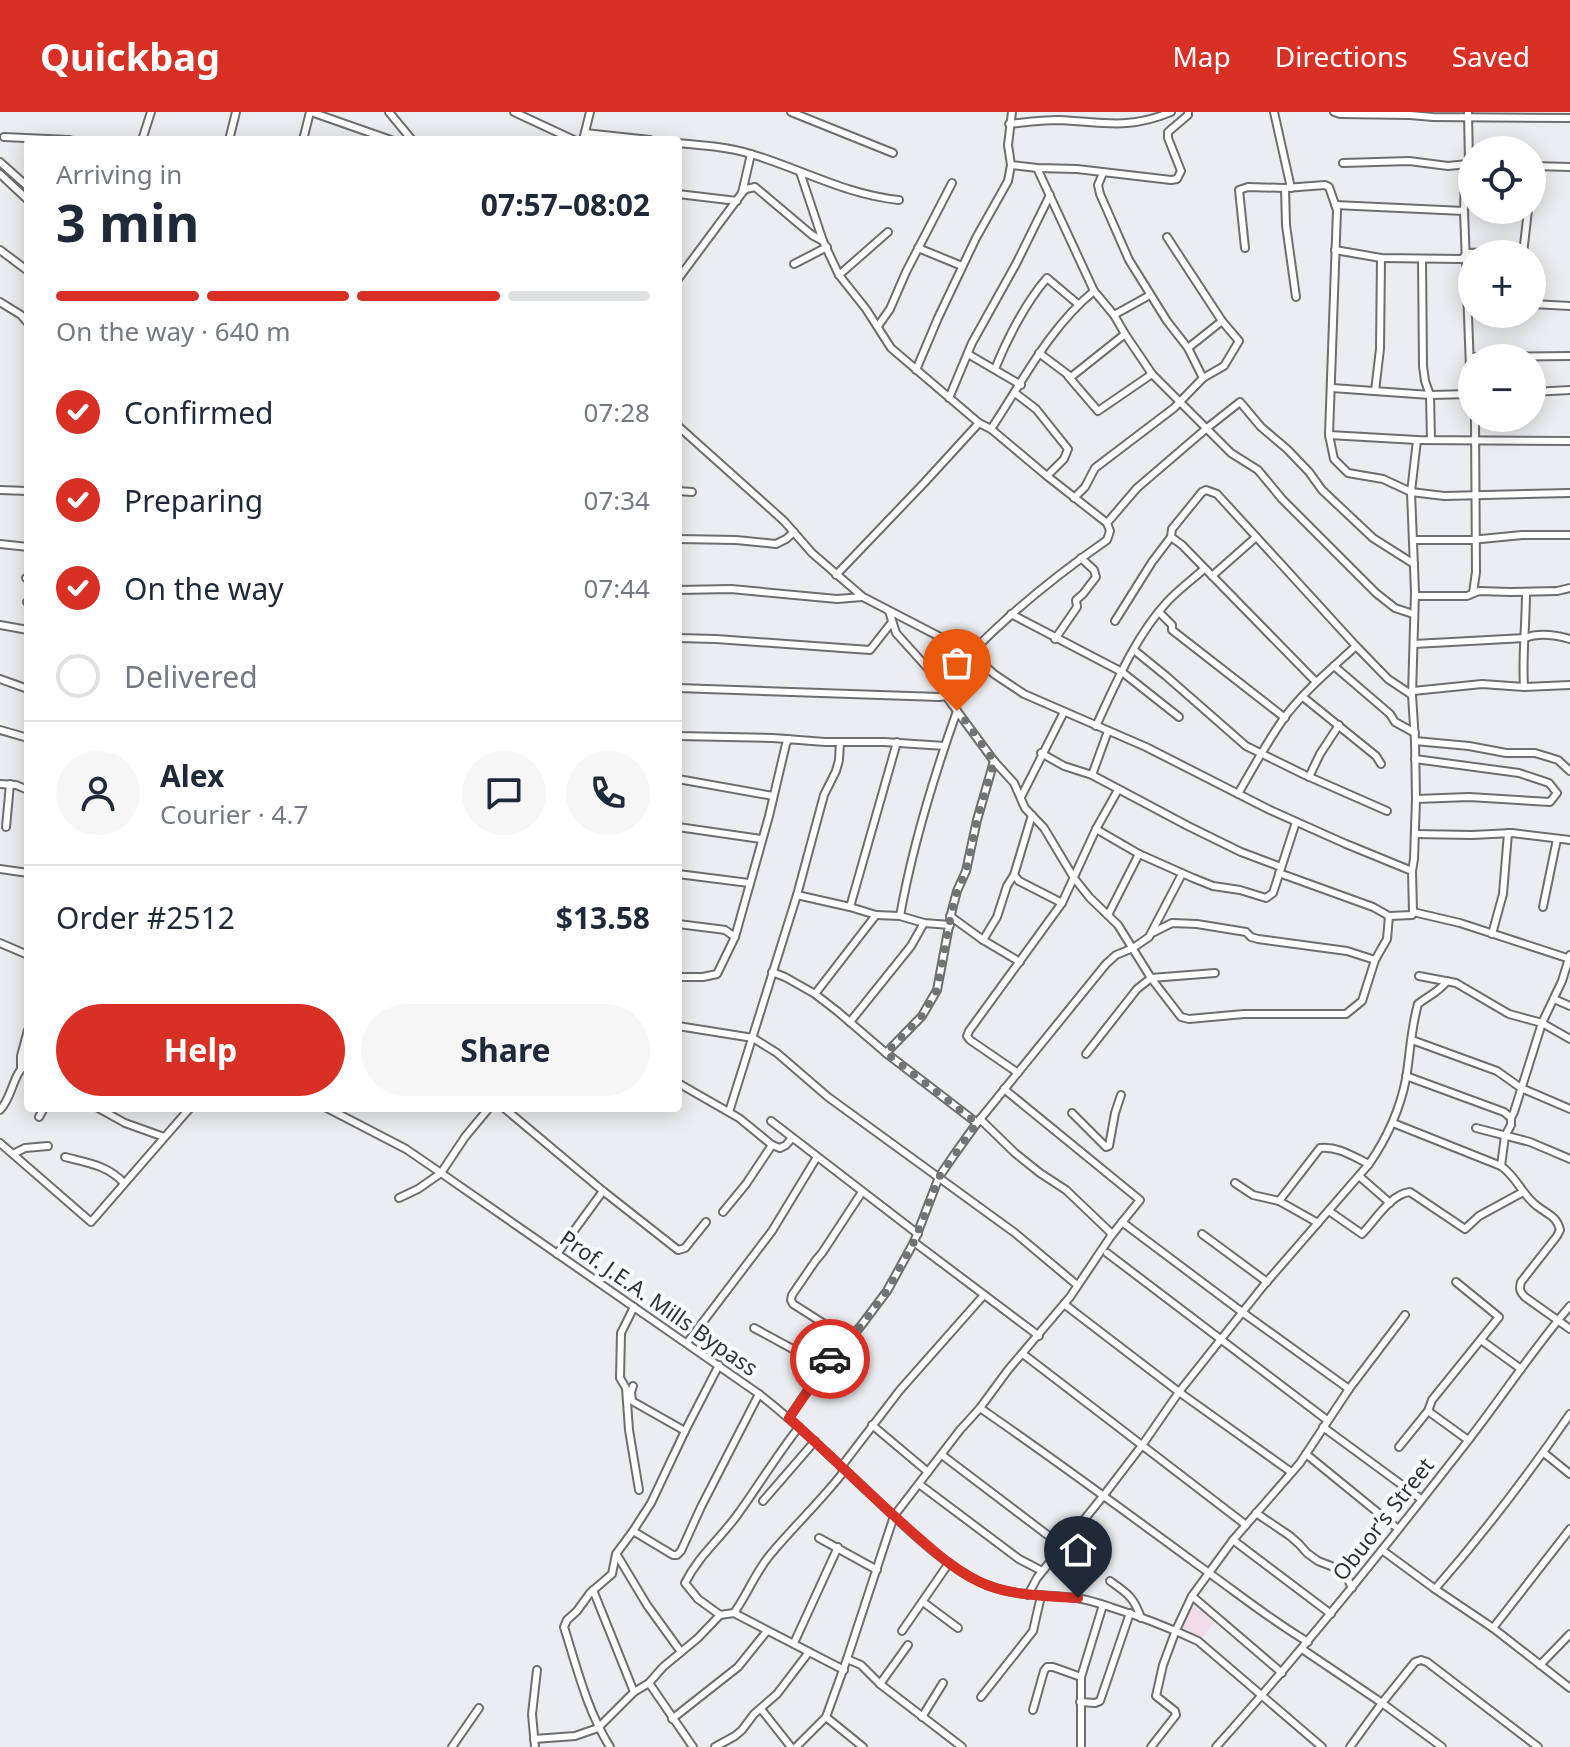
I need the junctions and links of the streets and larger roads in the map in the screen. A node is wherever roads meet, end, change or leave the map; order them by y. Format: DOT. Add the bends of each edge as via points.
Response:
graph roads {
  1 [pos="151,112"];
  2 [pos="236,112"];
  3 [pos="311,112"];
  4 [pos="389,112"];
  5 [pos="514,112"];
  6 [pos="590,112"];
  7 [pos="791,112"];
  8 [pos="1012,112"];
  9 [pos="1053,112"];
  10 [pos="1171,112"];
  11 [pos="1188,112"];
  12 [pos="1274,112"];
  13 [pos="1334,112"];
  14 [pos="1531,114"];
  15 [pos="1468,115"];
  16 [pos="1570,118"];
  17 [pos="1052,121"];
  18 [pos="1009,124"];
  19 [pos="143,136"];
  20 [pos="230,136"];
  21 [pos="304,136"];
  22 [pos="380,136"];
  23 [pos="409,136"];
  24 [pos="565,136"];
  25 [pos="584,136"];
  26 [pos="1469,136"];
  27 [pos="4,137"];
  28 [pos="24,138"];
  29 [pos="682,143"];
  30 [pos="893,153"];
  31 [pos="751,154"];
  32 [pos="0,162"];
  33 [pos="1343,163"];
  34 [pos="1011,165"];
  35 [pos="1458,165"];
  36 [pos="1546,166"];
  37 [pos="1570,167"];
  38 [pos="1037,168"];
  39 [pos="800,172"];
  40 [pos="1103,173"];
  41 [pos="0,174"];
  42 [pos="24,183"];
  43 [pos="952,183"];
  44 [pos="1288,188"];
  45 [pos="742,193"];
  46 [pos="682,194"];
  47 [pos="1050,195"];
  48 [pos="24,196"];
  49 [pos="899,200"];
  50 [pos="737,201"];
  51 [pos="1335,205"];
  52 [pos="1458,211"];
  53 [pos="888,232"];
  54 [pos="1167,237"];
  55 [pos="825,244"];
  56 [pos="918,248"];
  57 [pos="1245,248"];
  58 [pos="0,250"];
  59 [pos="1335,250"];
  60 [pos="1381,258"];
  61 [pos="1422,259"];
  62 [pos="1458,259"];
  63 [pos="794,264"];
  64 [pos="962,266"];
  65 [pos="24,268"];
  66 [pos="682,274"];
  67 [pos="839,275"];
  68 [pos="1094,291"];
  69 [pos="1150,295"];
  70 [pos="1296,297"];
  71 [pos="0,302"];
  72 [pos="1078,304"];
  73 [pos="1546,305"];
  74 [pos="1570,306"];
  75 [pos="1114,315"];
  76 [pos="24,318"];
  77 [pos="1222,321"];
  78 [pos="878,326"];
  79 [pos="1125,334"];
  80 [pos="1188,348"];
  81 [pos="1039,353"];
  82 [pos="968,354"];
  83 [pos="1546,356"];
  84 [pos="1570,356"];
  85 [pos="995,369"];
  86 [pos="916,370"];
  87 [pos="1152,374"];
  88 [pos="1068,376"];
  89 [pos="1203,378"];
  90 [pos="1021,385"];
  91 [pos="1332,388"];
  92 [pos="1570,390"];
  93 [pos="1375,391"];
  94 [pos="1546,391"];
  95 [pos="1015,393"];
  96 [pos="1458,394"];
  97 [pos="1430,395"];
  98 [pos="949,398"];
  99 [pos="1180,401"];
  100 [pos="979,423"];
  101 [pos="1207,428"];
  102 [pos="682,429"];
  103 [pos="991,429"];
  104 [pos="1475,432"];
  105 [pos="1329,435"];
  106 [pos="1475,439"];
  107 [pos="1417,440"];
  108 [pos="1431,440"];
  109 [pos="1570,441"];
  110 [pos="1047,476"];
  111 [pos="0,490"];
  112 [pos="24,491"];
  113 [pos="682,491"];
  114 [pos="692,492"];
  115 [pos="1411,492"];
  116 [pos="1570,493"];
  117 [pos="1476,495"];
  118 [pos="1074,498"];
  119 [pos="1107,523"];
  120 [pos="794,532"];
  121 [pos="1570,535"];
  122 [pos="1171,537"];
  123 [pos="1255,538"];
  124 [pos="682,539"];
  125 [pos="1476,539"];
  126 [pos="1413,540"];
  127 [pos="0,544"];
  128 [pos="24,547"];
  129 [pos="1081,558"];
  130 [pos="1414,564"];
  131 [pos="1204,569"];
  132 [pos="836,575"];
  133 [pos="1212,576"];
  134 [pos="1570,588"];
  135 [pos="682,590"];
  136 [pos="1526,592"];
  137 [pos="1473,593"];
  138 [pos="1415,596"];
  139 [pos="863,597"];
  140 [pos="889,611"];
  141 [pos="1159,612"];
  142 [pos="1011,614"];
  143 [pos="1413,614"];
  144 [pos="1115,621"];
  145 [pos="892,622"];
  146 [pos="0,625"];
  147 [pos="24,629"];
  148 [pos="682,638"];
  149 [pos="1525,638"];
  150 [pos="1055,639"];
  151 [pos="1570,639"];
  152 [pos="1414,644"];
  153 [pos="1356,646"];
  154 [pos="1134,650"];
  155 [pos="971,653"];
  156 [pos="1334,666"];
  157 [pos="1122,672"];
  158 [pos="0,679"];
  159 [pos="1316,682"];
  160 [pos="1570,685"];
  161 [pos="1524,687"];
  162 [pos="24,688"];
  163 [pos="682,688"];
  164 [pos="1412,693"];
  165 [pos="946,696"];
  166 [pos="1303,697"];
  167 [pos="957,711"];
  168 [pos="1064,712"];
  169 [pos="1179,717"];
  170 [pos="1285,718"];
  171 [pos="1339,725"];
  172 [pos="1096,726"];
  173 [pos="0,730"];
  174 [pos="1108,731"];
  175 [pos="682,736"];
  176 [pos="24,737"];
  177 [pos="1415,737"];
  178 [pos="789,739"];
  179 [pos="840,742"];
  180 [pos="897,742"];
  181 [pos="945,746"];
  182 [pos="1041,753"];
  183 [pos="1260,755"];
  184 [pos="1415,759"];
  185 [pos="994,761"];
  186 [pos="1381,764"];
  187 [pos="1570,771"];
  188 [pos="1092,775"];
  189 [pos="1309,777"];
  190 [pos="682,780"];
  191 [pos="0,784"];
  192 [pos="10,784"];
  193 [pos="24,789"];
  194 [pos="1118,790"];
  195 [pos="1238,794"];
  196 [pos="773,796"];
  197 [pos="1021,797"];
  198 [pos="1416,799"];
  199 [pos="1387,811"];
  200 [pos="1032,815"];
  201 [pos="1296,822"];
  202 [pos="6,827"];
  203 [pos="682,828"];
  204 [pos="1096,829"];
  205 [pos="1508,833"];
  206 [pos="1415,834"];
  207 [pos="761,839"];
  208 [pos="1557,839"];
  209 [pos="1570,840"];
  210 [pos="1139,854"];
  211 [pos="0,869"];
  212 [pos="1280,870"];
  213 [pos="1412,871"];
  214 [pos="24,872"];
  215 [pos="1182,874"];
  216 [pos="682,875"];
  217 [pos="1014,875"];
  218 [pos="1074,878"];
  219 [pos="749,883"];
  220 [pos="797,895"];
  221 [pos="1062,903"];
  222 [pos="850,907"];
  223 [pos="1543,907"];
  224 [pos="1413,912"];
  225 [pos="876,915"];
  226 [pos="1108,915"];
  227 [pos="900,916"];
  228 [pos="1389,916"];
  229 [pos="950,920"];
  230 [pos="924,923"];
  231 [pos="682,924"];
  232 [pos="1152,933"];
  233 [pos="1492,934"];
  234 [pos="735,937"];
  235 [pos="983,940"];
  236 [pos="0,943"];
  237 [pos="1133,948"];
  238 [pos="24,953"];
  239 [pos="1570,958"];
  240 [pos="1375,960"];
  241 [pos="1020,962"];
  242 [pos="772,972"];
  243 [pos="1215,973"];
  244 [pos="1419,976"];
  245 [pos="682,977"];
  246 [pos="1151,978"];
  247 [pos="1447,981"];
  248 [pos="815,994"];
  249 [pos="1554,999"];
  250 [pos="1570,1006"];
  251 [pos="850,1022"];
  252 [pos="1542,1023"];
  253 [pos="682,1027"];
  254 [pos="753,1038"];
  255 [pos="1570,1039"];
  256 [pos="1412,1040"];
  257 [pos="24,1045"];
  258 [pos="886,1053"];
  259 [pos="1086,1054"];
  260 [pos="24,1066"];
  261 [pos="21,1069"];
  262 [pos="1018,1073"];
  263 [pos="1406,1076"];
  264 [pos="682,1085"];
  265 [pos="1521,1088"];
  266 [pos="1004,1089"];
  267 [pos="1121,1095"];
  268 [pos="1570,1109"];
  269 [pos="0,1110"];
  270 [pos="42,1112"];
  271 [pos="105,1112"];
  272 [pos="186,1112"];
  273 [pos="338,1112"];
  274 [pos="486,1112"];
  275 [pos="509,1112"];
  276 [pos="729,1112"];
  277 [pos="1072,1113"];
  278 [pos="39,1117"];
  279 [pos="1511,1118"];
  280 [pos="771,1121"];
  281 [pos="978,1121"];
  282 [pos="1393,1123"];
  283 [pos="1476,1128"];
  284 [pos="1505,1136"];
  285 [pos="164,1137"];
  286 [pos="792,1138"];
  287 [pos="0,1143"];
  288 [pos="772,1145"];
  289 [pos="48,1146"];
  290 [pos="13,1154"];
  291 [pos="65,1157"];
  292 [pos="817,1157"];
  293 [pos="1570,1159"];
  294 [pos="1369,1164"];
  295 [pos="1501,1166"];
  296 [pos="441,1173"];
  297 [pos="1359,1176"];
  298 [pos="939,1177"];
  299 [pos="124,1183"];
  300 [pos="1235,1183"];
  301 [pos="603,1191"];
  302 [pos="862,1192"];
  303 [pos="1523,1192"];
  304 [pos="399,1198"];
  305 [pos="1279,1201"];
  306 [pos="1390,1203"];
  307 [pos="1329,1211"];
  308 [pos="723,1212"];
  309 [pos="706,1222"];
  310 [pos="1122,1222"];
  311 [pos="1318,1223"];
  312 [pos="918,1234"];
  313 [pos="1202,1234"];
  314 [pos="1111,1236"];
  315 [pos="914,1242"];
  316 [pos="1107,1253"];
  317 [pos="557,1254"];
  318 [pos="1267,1282"];
  319 [pos="1456,1282"];
  320 [pos="1077,1285"];
  321 [pos="984,1295"];
  322 [pos="1064,1304"];
  323 [pos="1570,1306"];
  324 [pos="634,1307"];
  325 [pos="1242,1312"];
  326 [pos="1405,1315"];
  327 [pos="1557,1321"];
  328 [pos="754,1328"];
  329 [pos="1570,1329"];
  330 [pos="1039,1336"];
  331 [pos="848,1339"];
  332 [pos="1481,1340"];
  333 [pos="1221,1341"];
  334 [pos="687,1343"];
  335 [pos="1023,1354"];
  336 [pos="719,1365"];
  337 [pos="824,1366"];
  338 [pos="1521,1369"];
  339 [pos="633,1386"];
  340 [pos="1349,1389"];
  341 [pos="1179,1392"];
  342 [pos="759,1394"];
  343 [pos="980,1408"];
  344 [pos="1428,1411"];
  345 [pos="1570,1414"];
  346 [pos="789,1418"];
  347 [pos="1325,1423"];
  348 [pos="872,1425"];
  349 [pos="799,1427"];
  350 [pos="685,1431"];
  351 [pos="1468,1440"];
  352 [pos="815,1441"];
  353 [pos="1143,1444"];
  354 [pos="1399,1447"];
  355 [pos="1544,1453"];
  356 [pos="1306,1454"];
  357 [pos="942,1455"];
  358 [pos="843,1468"];
  359 [pos="928,1472"];
  360 [pos="1291,1472"];
  361 [pos="1570,1474"];
  362 [pos="919,1484"];
  363 [pos="639,1490"];
  364 [pos="1104,1495"];
  365 [pos="1421,1499"];
  366 [pos="763,1501"];
  367 [pos="1256,1513"];
  368 [pos="894,1516"];
  369 [pos="1246,1525"];
  370 [pos="1398,1529"];
  371 [pos="1570,1529"];
  372 [pos="633,1531"];
  373 [pos="819,1538"];
  374 [pos="1233,1540"];
  375 [pos="1062,1546"];
  376 [pos="838,1547"];
  377 [pos="1382,1550"];
  378 [pos="616,1554"];
  379 [pos="949,1563"];
  380 [pos="877,1570"];
  381 [pos="1042,1571"];
  382 [pos="1209,1573"];
  383 [pos="1110,1581"];
  384 [pos="1352,1588"];
  385 [pos="1435,1589"];
  386 [pos="593,1590"];
  387 [pos="1028,1595"];
  388 [pos="1041,1596"];
  389 [pos="1192,1596"];
  390 [pos="923,1602"];
  391 [pos="1103,1605"];
  392 [pos="734,1613"];
  393 [pos="1130,1613"];
  394 [pos="1331,1614"];
  395 [pos="720,1615"];
  396 [pos="1141,1618"];
  397 [pos="958,1628"];
  398 [pos="1493,1628"];
  399 [pos="1176,1630"];
  400 [pos="767,1631"];
  401 [pos="902,1631"];
  402 [pos="1570,1634"];
  403 [pos="1308,1642"];
  404 [pos="794,1643"];
  405 [pos="908,1645"];
  406 [pos="1302,1649"];
  407 [pos="681,1652"];
  408 [pos="809,1652"];
  409 [pos="847,1659"];
  410 [pos="1540,1665"];
  411 [pos="537,1670"];
  412 [pos="844,1670"];
  413 [pos="1282,1673"];
  414 [pos="1081,1677"];
  415 [pos="649,1683"];
  416 [pos="943,1683"];
  417 [pos="880,1684"];
  418 [pos="1570,1688"];
  419 [pos="634,1692"];
  420 [pos="1262,1696"];
  421 [pos="981,1697"];
  422 [pos="1080,1702"];
  423 [pos="1382,1703"];
  424 [pos="479,1708"];
  425 [pos="761,1709"];
  426 [pos="1033,1710"];
  427 [pos="826,1717"];
  428 [pos="922,1717"];
  429 [pos="672,1719"];
  430 [pos="598,1728"];
  431 [pos="534,1743"];
  432 [pos="452,1747"];
  433 [pos="610,1747"];
  434 [pos="693,1747"];
  435 [pos="715,1747"];
  436 [pos="794,1747"];
  437 [pos="863,1747"];
  438 [pos="962,1747"];
  439 [pos="1081,1747"];
  440 [pos="1151,1747"];
  441 [pos="1216,1747"];
  442 [pos="1322,1747"];
  443 [pos="1350,1747"];
  444 [pos="1442,1747"];
  445 [pos="1538,1747"];
  1 -- 19 [label="street"];
  2 -- 20 [label="street"];
  3 -- 21 [label="street"];
  3 -- 22 [label="street"];
  4 -- 23 [label="street"];
  5 -- 24 [label="street"];
  6 -- 25 [label="street"];
  7 -- 30 [label="street"];
  8 -- 18 [label="street"];
  9 -- 17 [label="street"];
  10 -- 17 [label="street" via="1131,124"];
  11 -- 40 [label="street" via="1168,132 1181,171 1177,179"];
  12 -- 44 [label="street"];
  13 -- 15 [label="street"];
  14 -- 15 [label="street"];
  14 -- 16 [label="street"];
  15 -- 26 [label="street"];
  17 -- 18 [label="street"];
  18 -- 34 [label="street"];
  27 -- 28 [label="street"];
  29 -- 31 [label="street"];
  31 -- 39 [label="street"];
  31 -- 45 [label="street"];
  32 -- 42 [label="street"];
  33 -- 35 [label="street"];
  34 -- 38 [label="street"];
  34 -- 64 [label="street" via="1008,181"];
  36 -- 37 [label="street"];
  38 -- 40 [label="street"];
  38 -- 47 [label="street"];
  39 -- 49 [label="street" via="870,196"];
  39 -- 55 [label="street"];
  40 -- 69 [label="street" via="1098,185 1104,205"];
  41 -- 48 [label="street"];
  43 -- 56 [label="street"];
  44 -- 51 [label="street" via="1325,185"];
  44 -- 57 [label="street" via="1239,190"];
  44 -- 70 [label="street" via="1288,246"];
  45 -- 50 [label="street"];
  45 -- 55 [label="street" via="755,187"];
  46 -- 50 [label="street"];
  47 -- 68 [label="street"];
  47 -- 82 [label="street"];
  50 -- 66 [label="street"];
  51 -- 52 [label="street"];
  51 -- 59 [label="street"];
  53 -- 67 [label="street"];
  54 -- 77 [label="street"];
  55 -- 63 [label="street"];
  55 -- 67 [label="street"];
  56 -- 64 [label="street"];
  56 -- 78 [label="street"];
  58 -- 65 [label="street"];
  59 -- 60 [label="street"];
  59 -- 91 [label="street"];
  60 -- 61 [label="street"];
  60 -- 93 [label="street"];
  61 -- 62 [label="street"];
  61 -- 97 [label="street" via="1423,366"];
  64 -- 86 [label="street"];
  67 -- 78 [label="street"];
  68 -- 72 [label="street"];
  68 -- 75 [label="street"];
  69 -- 75 [label="street"];
  69 -- 80 [label="street"];
  71 -- 76 [label="street"];
  72 -- 81 [label="street"];
  72 -- 85 [label="street" via="1047,278 1032,296"];
  73 -- 74 [label="street"];
  75 -- 79 [label="street"];
  77 -- 80 [label="street"];
  77 -- 89 [label="street" via="1239,341 1224,366"];
  78 -- 86 [label="street" via="891,348"];
  79 -- 87 [label="street"];
  79 -- 88 [label="street"];
  80 -- 89 [label="street"];
  81 -- 88 [label="street"];
  81 -- 90 [label="street"];
  82 -- 85 [label="street"];
  82 -- 98 [label="street"];
  83 -- 84 [label="street"];
  85 -- 90 [label="street"];
  86 -- 98 [label="street"];
  87 -- 88 [label="street" via="1098,411"];
  87 -- 99 [label="street"];
  89 -- 99 [label="street"];
  90 -- 95 [label="street"];
  91 -- 93 [label="street"];
  91 -- 105 [label="street"];
  92 -- 94 [label="street"];
  93 -- 97 [label="street"];
  95 -- 103 [label="street"];
  95 -- 110 [label="street" via="1036,409 1068,449"];
  96 -- 97 [label="street"];
  97 -- 108 [label="street"];
  98 -- 100 [label="street"];
  99 -- 101 [label="street"];
  99 -- 118 [label="street" via="1095,468"];
  100 -- 103 [label="street"];
  100 -- 132 [label="street"];
  101 -- 119 [label="street" via="1137,488"];
  101 -- 130 [label="street" via="1240,402 1363,529"];
  101 -- 143 [label="street" via="1231,453 1258,470 1376,593"];
  102 -- 120 [label="street"];
  103 -- 110 [label="street"];
  104 -- 106 [label="street"];
  105 -- 107 [label="street"];
  105 -- 115 [label="street" via="1334,459 1348,473 1383,479"];
  106 -- 108 [label="street"];
  106 -- 109 [label="street"];
  106 -- 117 [label="street"];
  107 -- 108 [label="street"];
  107 -- 115 [label="street"];
  110 -- 118 [label="street"];
  111 -- 112 [label="street"];
  113 -- 114 [label="street"];
  115 -- 117 [label="street"];
  115 -- 126 [label="street"];
  116 -- 117 [label="street"];
  117 -- 125 [label="street"];
  118 -- 119 [label="street"];
  119 -- 129 [label="street" via="1107,540"];
  120 -- 124 [label="street" via="776,544"];
  120 -- 132 [label="street"];
  121 -- 125 [label="street"];
  122 -- 123 [label="street" via="1206,490 1217,494"];
  122 -- 131 [label="street"];
  122 -- 144 [label="street"];
  123 -- 133 [label="street"];
  123 -- 153 [label="street"];
  125 -- 126 [label="street"];
  125 -- 137 [label="street"];
  126 -- 130 [label="street"];
  127 -- 128 [label="street"];
  129 -- 142 [label="street"];
  129 -- 150 [label="street" via="1096,577"];
  130 -- 138 [label="street"];
  131 -- 133 [label="street"];
  131 -- 141 [label="street"];
  132 -- 139 [label="street"];
  133 -- 159 [label="street"];
  134 -- 136 [label="street"];
  135 -- 139 [label="street"];
  136 -- 137 [label="street"];
  136 -- 149 [label="street"];
  137 -- 138 [label="street"];
  138 -- 143 [label="street"];
  139 -- 140 [label="street"];
  140 -- 145 [label="street"];
  140 -- 155 [label="street"];
  141 -- 154 [label="street"];
  141 -- 170 [label="street" via="1172,630"];
  142 -- 150 [label="street"];
  142 -- 155 [label="street"];
  143 -- 152 [label="street"];
  145 -- 148 [label="street" via="870,650"];
  145 -- 165 [label="street"];
  146 -- 147 [label="street"];
  149 -- 151 [label="street"];
  149 -- 152 [label="street"];
  149 -- 161 [label="street"];
  150 -- 157 [label="street"];
  152 -- 164 [label="street"];
  153 -- 156 [label="street"];
  153 -- 164 [label="street" via="1388,679"];
  154 -- 157 [label="street"];
  154 -- 183 [label="street"];
  155 -- 168 [label="street" via="1010,686"];
  156 -- 159 [label="street"];
  156 -- 177 [label="street"];
  157 -- 169 [label="street"];
  157 -- 172 [label="street"];
  158 -- 162 [label="street"];
  159 -- 166 [label="street"];
  160 -- 161 [label="street"];
  161 -- 164 [label="street" via="1482,684"];
  163 -- 165 [label="street"];
  164 -- 177 [label="street"];
  165 -- 167 [label="street"];
  166 -- 170 [label="street"];
  166 -- 171 [label="street"];
  167 -- 181 [label="street"];
  167 -- 185 [label="street"];
  168 -- 172 [label="street"];
  168 -- 182 [label="street"];
  170 -- 183 [label="street"];
  171 -- 186 [label="street"];
  171 -- 189 [label="street"];
  172 -- 174 [label="street"];
  173 -- 176 [label="street"];
  174 -- 188 [label="street"];
  174 -- 195 [label="street"];
  175 -- 178 [label="street"];
  177 -- 184 [label="street"];
  177 -- 187 [label="street" via="1535,753 1558,760"];
  178 -- 179 [label="street"];
  178 -- 196 [label="street"];
  179 -- 180 [label="street"];
  179 -- 220 [label="street"];
  180 -- 181 [label="street"];
  180 -- 222 [label="street"];
  181 -- 227 [label="street"];
  182 -- 188 [label="street"];
  182 -- 197 [label="street"];
  183 -- 189 [label="street"];
  183 -- 195 [label="street"];
  184 -- 198 [label="street"];
  184 -- 198 [label="street" via="1519,773 1549,783 1557,793 1550,802"];
  185 -- 197 [label="street"];
  185 -- 229 [label="street"];
  188 -- 194 [label="street"];
  189 -- 199 [label="street"];
  190 -- 196 [label="street"];
  191 -- 192 [label="street"];
  192 -- 193 [label="street"];
  192 -- 202 [label="street"];
  194 -- 204 [label="street"];
  194 -- 212 [label="street"];
  195 -- 201 [label="street"];
  196 -- 207 [label="street"];
  197 -- 200 [label="street"];
  198 -- 206 [label="street"];
  200 -- 217 [label="street"];
  200 -- 218 [label="street"];
  201 -- 212 [label="street"];
  201 -- 213 [label="street"];
  203 -- 207 [label="street"];
  204 -- 210 [label="street"];
  204 -- 218 [label="street"];
  205 -- 206 [label="street"];
  205 -- 208 [label="street"];
  205 -- 233 [label="street" via="1503,894"];
  206 -- 213 [label="street"];
  207 -- 219 [label="street"];
  208 -- 209 [label="street"];
  208 -- 223 [label="street"];
  210 -- 215 [label="street"];
  210 -- 226 [label="street"];
  211 -- 214 [label="street"];
  212 -- 215 [label="street" via="1273,893 1266,898"];
  212 -- 228 [label="street"];
  213 -- 224 [label="street"];
  215 -- 232 [label="street"];
  216 -- 219 [label="street"];
  217 -- 221 [label="street"];
  217 -- 235 [label="street"];
  218 -- 221 [label="street"];
  218 -- 226 [label="street"];
  219 -- 234 [label="street"];
  220 -- 222 [label="street"];
  220 -- 242 [label="street"];
  221 -- 241 [label="street"];
  222 -- 225 [label="street"];
  224 -- 228 [label="street"];
  224 -- 233 [label="street"];
  225 -- 227 [label="street"];
  225 -- 248 [label="street"];
  226 -- 237 [label="street"];
  227 -- 230 [label="street"];
  228 -- 240 [label="street" via="1387,939"];
  229 -- 230 [label="street"];
  229 -- 235 [label="street"];
  229 -- 258 [label="street" via="937,990 922,1016"];
  230 -- 251 [label="street"];
  231 -- 234 [label="street" via="725,930"];
  232 -- 237 [label="street"];
  232 -- 240 [label="street" via="1172,923 1197,924"];
  233 -- 239 [label="street"];
  234 -- 245 [label="street" via="717,974"];
  235 -- 241 [label="street"];
  236 -- 238 [label="street"];
  237 -- 246 [label="street"];
  237 -- 262 [label="street" via="1106,964"];
  239 -- 249 [label="street"];
  240 -- 246 [label="street" via="1362,1001 1346,1014 1189,1019 1181,1017"];
  241 -- 262 [label="street" via="967,1036"];
  242 -- 248 [label="street"];
  242 -- 254 [label="street"];
  243 -- 246 [label="street"];
  244 -- 247 [label="street"];
  246 -- 259 [label="street"];
  247 -- 252 [label="street" via="1509,1014"];
  247 -- 256 [label="street" via="1418,1004"];
  248 -- 251 [label="street"];
  249 -- 250 [label="street"];
  249 -- 252 [label="street"];
  251 -- 258 [label="street"];
  252 -- 255 [label="street"];
  252 -- 265 [label="street"];
  253 -- 254 [label="street"];
  254 -- 276 [label="street"];
  254 -- 298 [label="street"];
  256 -- 263 [label="street"];
  256 -- 265 [label="street" via="1497,1071"];
  257 -- 261 [label="street"];
  258 -- 281 [label="street"];
  260 -- 261 [label="street"];
  261 -- 269 [label="street"];
  262 -- 266 [label="street"];
  263 -- 279 [label="street"];
  263 -- 282 [label="street"];
  264 -- 276 [label="street"];
  265 -- 268 [label="street"];
  265 -- 279 [label="street"];
  266 -- 281 [label="street"];
  266 -- 310 [label="street" via="1140,1200"];
  267 -- 277 [label="street" via="1109,1146"];
  270 -- 278 [label="street"];
  271 -- 285 [label="street"];
  272 -- 285 [label="street"];
  273 -- 296 [label="street, Prof. J.E.A. Mills Bypass"];
  274 -- 296 [label="street"];
  275 -- 301 [label="street"];
  276 -- 288 [label="street"];
  279 -- 284 [label="street"];
  280 -- 286 [label="street"];
  281 -- 298 [label="street"];
  281 -- 314 [label="street" via="1066,1190"];
  282 -- 294 [label="street"];
  282 -- 295 [label="street"];
  283 -- 284 [label="street"];
  284 -- 293 [label="street"];
  284 -- 295 [label="street"];
  285 -- 299 [label="street"];
  286 -- 288 [label="street" via="780,1148"];
  286 -- 292 [label="street"];
  287 -- 290 [label="street"];
  288 -- 308 [label="street"];
  289 -- 290 [label="street"];
  290 -- 299 [label="street" via="91,1222"];
  291 -- 299 [label="street" via="106,1168"];
  292 -- 302 [label="street"];
  292 -- 334 [label="street" via="772,1231"];
  294 -- 297 [label="street"];
  294 -- 305 [label="street" via="1320,1148"];
  295 -- 303 [label="street"];
  296 -- 304 [label="street"];
  296 -- 317 [label="street, Prof. J.E.A. Mills Bypass"];
  297 -- 306 [label="street"];
  297 -- 307 [label="street"];
  298 -- 312 [label="street"];
  298 -- 320 [label="street"];
  300 -- 305 [label="street" via="1253,1195"];
  301 -- 309 [label="street" via="678,1250"];
  301 -- 317 [label="street"];
  302 -- 312 [label="street"];
  302 -- 331 [label="street" via="791,1300"];
  303 -- 306 [label="street" via="1465,1229 1410,1192"];
  303 -- 327 [label="street" via="1557,1220 1560,1230 1521,1282 1520,1292"];
  305 -- 311 [label="street"];
  306 -- 307 [label="street" via="1362,1234"];
  307 -- 311 [label="street"];
  310 -- 314 [label="street"];
  310 -- 325 [label="street"];
  311 -- 318 [label="street"];
  312 -- 315 [label="street"];
  313 -- 318 [label="street"];
  314 -- 320 [label="street"];
  315 -- 321 [label="street"];
  315 -- 331 [label="street" via="887,1291"];
  316 -- 333 [label="street"];
  317 -- 324 [label="street, Prof. J.E.A. Mills Bypass"];
  318 -- 325 [label="street"];
  319 -- 332 [label="street" via="1499,1317"];
  320 -- 322 [label="street"];
  321 -- 330 [label="street"];
  321 -- 348 [label="street"];
  322 -- 330 [label="street"];
  322 -- 341 [label="street"];
  323 -- 327 [label="street, Obuor’s Street"];
  324 -- 334 [label="street, Prof. J.E.A. Mills Bypass"];
  324 -- 363 [label="street" via="621,1333 620,1378 626,1388"];
  325 -- 333 [label="street"];
  325 -- 340 [label="street"];
  326 -- 340 [label="street"];
  327 -- 329 [label="street"];
  327 -- 338 [label="street, Obuor’s Street"];
  328 -- 337 [label="street"];
  330 -- 335 [label="street"];
  331 -- 337 [label="street"];
  332 -- 338 [label="street"];
  332 -- 344 [label="street"];
  333 -- 341 [label="street"];
  333 -- 347 [label="street"];
  334 -- 336 [label="street, Prof. J.E.A. Mills Bypass"];
  335 -- 343 [label="street"];
  335 -- 353 [label="street"];
  336 -- 342 [label="street, Prof. J.E.A. Mills Bypass"];
  336 -- 350 [label="street"];
  337 -- 346 [label="street"];
  338 -- 351 [label="street, Obuor’s Street"];
  339 -- 350 [label="street" via="632,1401"];
  340 -- 347 [label="street"];
  341 -- 353 [label="street"];
  341 -- 360 [label="street"];
  342 -- 346 [label="street, Prof. J.E.A. Mills Bypass"];
  342 -- 372 [label="street" via="681,1551 673,1555"];
  343 -- 357 [label="street"];
  343 -- 364 [label="street"];
  344 -- 351 [label="street"];
  344 -- 354 [label="street"];
  345 -- 355 [label="street"];
  346 -- 349 [label="street, Prof. J.E.A. Mills Bypass"];
  347 -- 356 [label="street"];
  347 -- 365 [label="street"];
  348 -- 358 [label="street"];
  348 -- 359 [label="street"];
  349 -- 352 [label="street, Prof. J.E.A. Mills Bypass"];
  349 -- 395 [label="street" via="686,1580 686,1587"];
  350 -- 372 [label="street"];
  351 -- 365 [label="street, Obuor’s Street"];
  352 -- 358 [label="street, Prof. J.E.A. Mills Bypass"];
  352 -- 366 [label="street"];
  353 -- 364 [label="street"];
  353 -- 369 [label="street"];
  355 -- 361 [label="street"];
  355 -- 385 [label="street"];
  356 -- 360 [label="street"];
  356 -- 370 [label="street"];
  357 -- 359 [label="street"];
  357 -- 375 [label="street"];
  358 -- 368 [label="street, Prof. J.E.A. Mills Bypass"];
  358 -- 392 [label="street" via="771,1553"];
  359 -- 362 [label="street"];
  360 -- 367 [label="street"];
  362 -- 368 [label="street"];
  362 -- 381 [label="street"];
  364 -- 375 [label="street"];
  364 -- 382 [label="street"];
  365 -- 370 [label="street, Obuor’s Street"];
  367 -- 369 [label="street"];
  367 -- 384 [label="street" via="1318,1561 1344,1571"];
  368 -- 379 [label="street, Prof. J.E.A. Mills Bypass"];
  368 -- 380 [label="street"];
  369 -- 374 [label="street"];
  370 -- 377 [label="street, Obuor’s Street"];
  371 -- 398 [label="street"];
  372 -- 378 [label="street"];
  373 -- 376 [label="street"];
  374 -- 382 [label="street"];
  374 -- 394 [label="street"];
  375 -- 381 [label="street"];
  376 -- 380 [label="street"];
  376 -- 404 [label="street"];
  377 -- 384 [label="street, Obuor’s Street"];
  377 -- 385 [label="street"];
  378 -- 386 [label="street" via="612,1574"];
  378 -- 407 [label="street"];
  379 -- 387 [label="street, Prof. J.E.A. Mills Bypass" via="979,1582"];
  379 -- 390 [label="street"];
  380 -- 409 [label="street"];
  381 -- 387 [label="street"];
  382 -- 389 [label="street"];
  382 -- 403 [label="street"];
  383 -- 396 [label="street" via="1130,1595"];
  384 -- 394 [label="street, Obuor’s Street"];
  385 -- 398 [label="street"];
  386 -- 419 [label="street"];
  386 -- 430 [label="street" via="564,1627"];
  387 -- 388 [label="street, Prof. J.E.A. Mills Bypass"];
  388 -- 391 [label="street, Prof. J.E.A. Mills Bypass"];
  388 -- 421 [label="street" via="1033,1631"];
  389 -- 399 [label="street"];
  389 -- 413 [label="street"];
  390 -- 397 [label="street"];
  390 -- 401 [label="street"];
  391 -- 393 [label="street, Prof. J.E.A. Mills Bypass"];
  391 -- 414 [label="street"];
  392 -- 395 [label="street"];
  392 -- 400 [label="street"];
  393 -- 396 [label="street, Prof. J.E.A. Mills Bypass"];
  393 -- 422 [label="street" via="1100,1701"];
  394 -- 403 [label="street, Obuor’s Street"];
  395 -- 407 [label="street"];
  396 -- 399 [label="street, Prof. J.E.A. Mills Bypass"];
  398 -- 410 [label="street"];
  399 -- 420 [label="street, Prof. J.E.A. Mills Bypass" via="1198,1641"];
  399 -- 440 [label="street" via="1156,1696 1176,1715"];
  400 -- 404 [label="street"];
  400 -- 429 [label="street" via="738,1667"];
  402 -- 410 [label="street"];
  403 -- 406 [label="street, Obuor’s Street"];
  404 -- 408 [label="street"];
  405 -- 417 [label="street"];
  406 -- 413 [label="street, Obuor’s Street"];
  406 -- 423 [label="street"];
  407 -- 415 [label="street"];
  408 -- 412 [label="street"];
  408 -- 425 [label="street"];
  409 -- 412 [label="street"];
  409 -- 417 [label="street"];
  410 -- 418 [label="street"];
  411 -- 431 [label="street"];
  412 -- 427 [label="street"];
  413 -- 420 [label="street, Obuor’s Street"];
  414 -- 422 [label="street"];
  414 -- 426 [label="street" via="1047,1667"];
  415 -- 419 [label="street"];
  415 -- 429 [label="street"];
  416 -- 428 [label="street"];
  417 -- 428 [label="street"];
  419 -- 430 [label="street"];
  420 -- 441 [label="street, Obuor’s Street"];
  420 -- 442 [label="street, Prof. J.E.A. Mills Bypass"];
  422 -- 439 [label="street"];
  423 -- 443 [label="street"];
  423 -- 444 [label="street"];
  423 -- 445 [label="street" via="1421,1660"];
  424 -- 432 [label="street"];
  425 -- 435 [label="street" via="735,1736"];
  425 -- 436 [label="street"];
  427 -- 436 [label="street"];
  427 -- 437 [label="street"];
  428 -- 438 [label="street"];
  429 -- 434 [label="street"];
  430 -- 431 [label="street"];
  430 -- 433 [label="street"];
}
